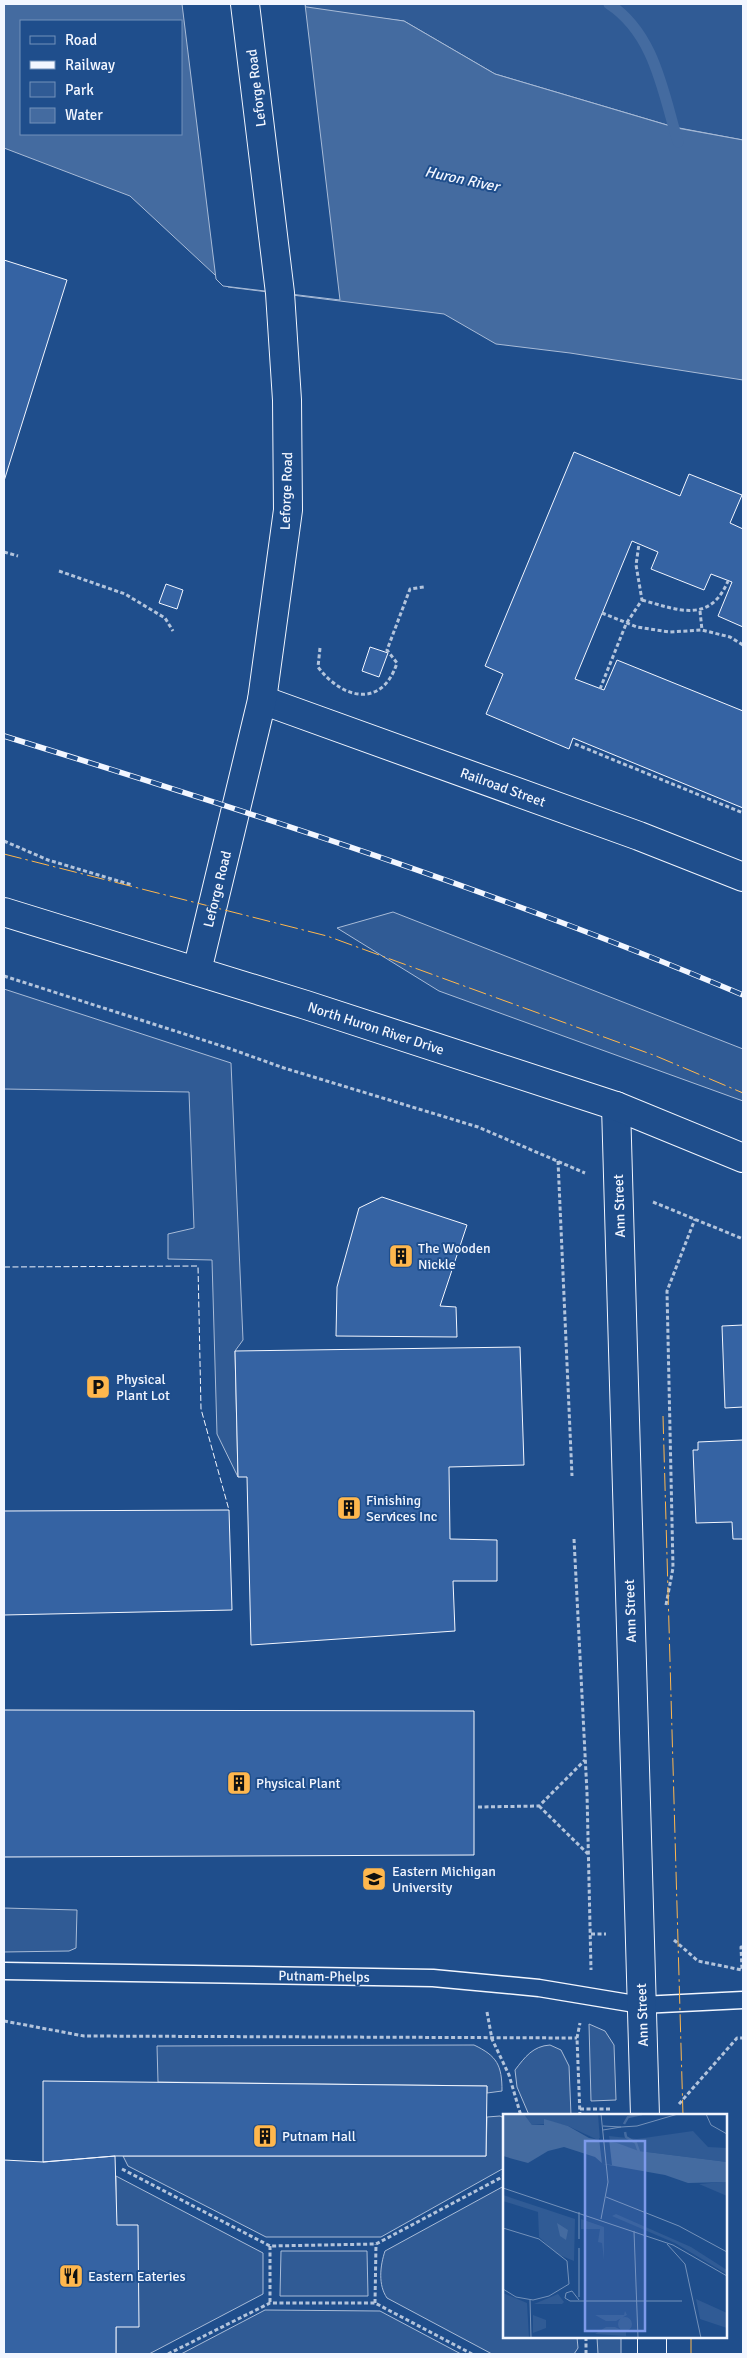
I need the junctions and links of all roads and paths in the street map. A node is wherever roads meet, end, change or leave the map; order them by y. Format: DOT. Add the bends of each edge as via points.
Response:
graph roads {
  1 [pos="245,4"];
  2 [pos="639,544"];
  3 [pos="4,552"];
  4 [pos="18,556"];
  5 [pos="59,571"];
  6 [pos="728,580"];
  7 [pos="424,587"];
  8 [pos="642,600"];
  9 [pos="700,611"];
  10 [pos="602,613"];
  11 [pos="626,624"];
  12 [pos="702,630"];
  13 [pos="172,631"];
  14 [pos="743,645"];
  15 [pos="320,648"];
  16 [pos="600,689"];
  17 [pos="262,700"];
  18 [pos="575,744"];
  19 [pos="743,813"];
  20 [pos="4,841"];
  21 [pos="743,877"];
  22 [pos="132,885"];
  23 [pos="4,912"];
  24 [pos="197,971"];
  25 [pos="4,976"];
  26 [pos="616,1106"];
  27 [pos="743,1158"];
  28 [pos="558,1161"];
  29 [pos="618,1188"];
  30 [pos="695,1219"];
  31 [pos="743,1239"];
  32 [pos="572,1476"];
  33 [pos="574,1538"];
  34 [pos="664,1614"];
  35 [pos="586,1760"];
  36 [pos="539,1806"];
  37 [pos="478,1807"];
  38 [pos="588,1854"];
  39 [pos="590,1934"];
  40 [pos="607,1934"];
  41 [pos="669,1936"];
  42 [pos="743,1947"];
  43 [pos="592,1970"];
  44 [pos="4,1971"];
  45 [pos="743,2000"];
  46 [pos="486,2004"];
  47 [pos="642,2005"];
  48 [pos="581,2017"];
  49 [pos="4,2021"];
  50 [pos="577,2038"];
  51 [pos="743,2038"];
  52 [pos="492,2039"];
  53 [pos="580,2109"];
  54 [pos="612,2109"];
  55 [pos="674,2110"];
  56 [pos="520,2114"];
  57 [pos="580,2114"];
  58 [pos="645,2114"];
  59 [pos="122,2169"];
  60 [pos="503,2177"];
  61 [pos="376,2244"];
  62 [pos="270,2246"];
  63 [pos="270,2302"];
  64 [pos="375,2302"];
  65 [pos="586,2338"];
  66 [pos="652,2338"];
  67 [pos="168,2354"];
  68 [pos="472,2354"];
  69 [pos="586,2354"];
  70 [pos="652,2354"];
  1 -- 17 [label="main road, Leforge Road" via="280,293 287,400 288,510"];
  2 -- 8 [label="path" via="636,565"];
  3 -- 4 [label="path"];
  5 -- 13 [label="path" via="125,594 165,618"];
  6 -- 9 [label="path" via="723,594"];
  7 -- 15 [label="path" via="410,589 387,650 397,663 386,687 361,695 341,689 318,667"];
  8 -- 9 [label="path" via="678,610"];
  8 -- 11 [label="path"];
  9 -- 12 [label="path"];
  10 -- 11 [label="path"];
  11 -- 12 [label="path" via="669,632"];
  11 -- 16 [label="path"];
  12 -- 14 [label="path" via="730,637"];
  17 -- 21 [label="main road, Railroad Street" via="639,836"];
  17 -- 24 [label="main road, Leforge Road"];
  18 -- 19 [label="path"];
  20 -- 22 [label="path" via="48,860"];
  23 -- 24 [label="main road, North Huron River Drive"];
  24 -- 26 [label="main road, North Huron River Drive"];
  25 -- 28 [label="path" via="284,1068 478,1127"];
  26 -- 27 [label="main road, North Huron River Drive"];
  26 -- 29 [label="main road, Ann Street"];
  28 -- 29 [label="path"];
  28 -- 32 [label="path"];
  29 -- 30 [label="path"];
  29 -- 47 [label="main road, Ann Street"];
  30 -- 31 [label="path"];
  30 -- 34 [label="path" via="667,1292 673,1568"];
  33 -- 35 [label="path"];
  35 -- 36 [label="path"];
  35 -- 38 [label="path"];
  36 -- 37 [label="path"];
  36 -- 38 [label="path"];
  38 -- 39 [label="path"];
  39 -- 40 [label="path"];
  39 -- 43 [label="path"];
  41 -- 42 [label="path" via="698,1961 742,1970"];
  44 -- 47 [label="lane, Putnam-Phelps" via="433,1978 539,1988"];
  45 -- 47 [label="lane, Putnam-Phelps"];
  46 -- 52 [label="path"];
  47 -- 58 [label="main road, Ann Street"];
  48 -- 50 [label="path"];
  49 -- 52 [label="path" via="84,2036"];
  50 -- 52 [label="path"];
  50 -- 53 [label="path"];
  51 -- 55 [label="path" via="737,2038"];
  52 -- 56 [label="path" via="509,2075"];
  53 -- 54 [label="path"];
  53 -- 57 [label="path"];
  59 -- 62 [label="path"];
  60 -- 61 [label="path"];
  61 -- 62 [label="path"];
  61 -- 64 [label="path"];
  62 -- 63 [label="path"];
  63 -- 64 [label="path"];
  63 -- 67 [label="path"];
  64 -- 68 [label="path"];
  65 -- 69 [label="path"];
  66 -- 70 [label="main road"];
}
